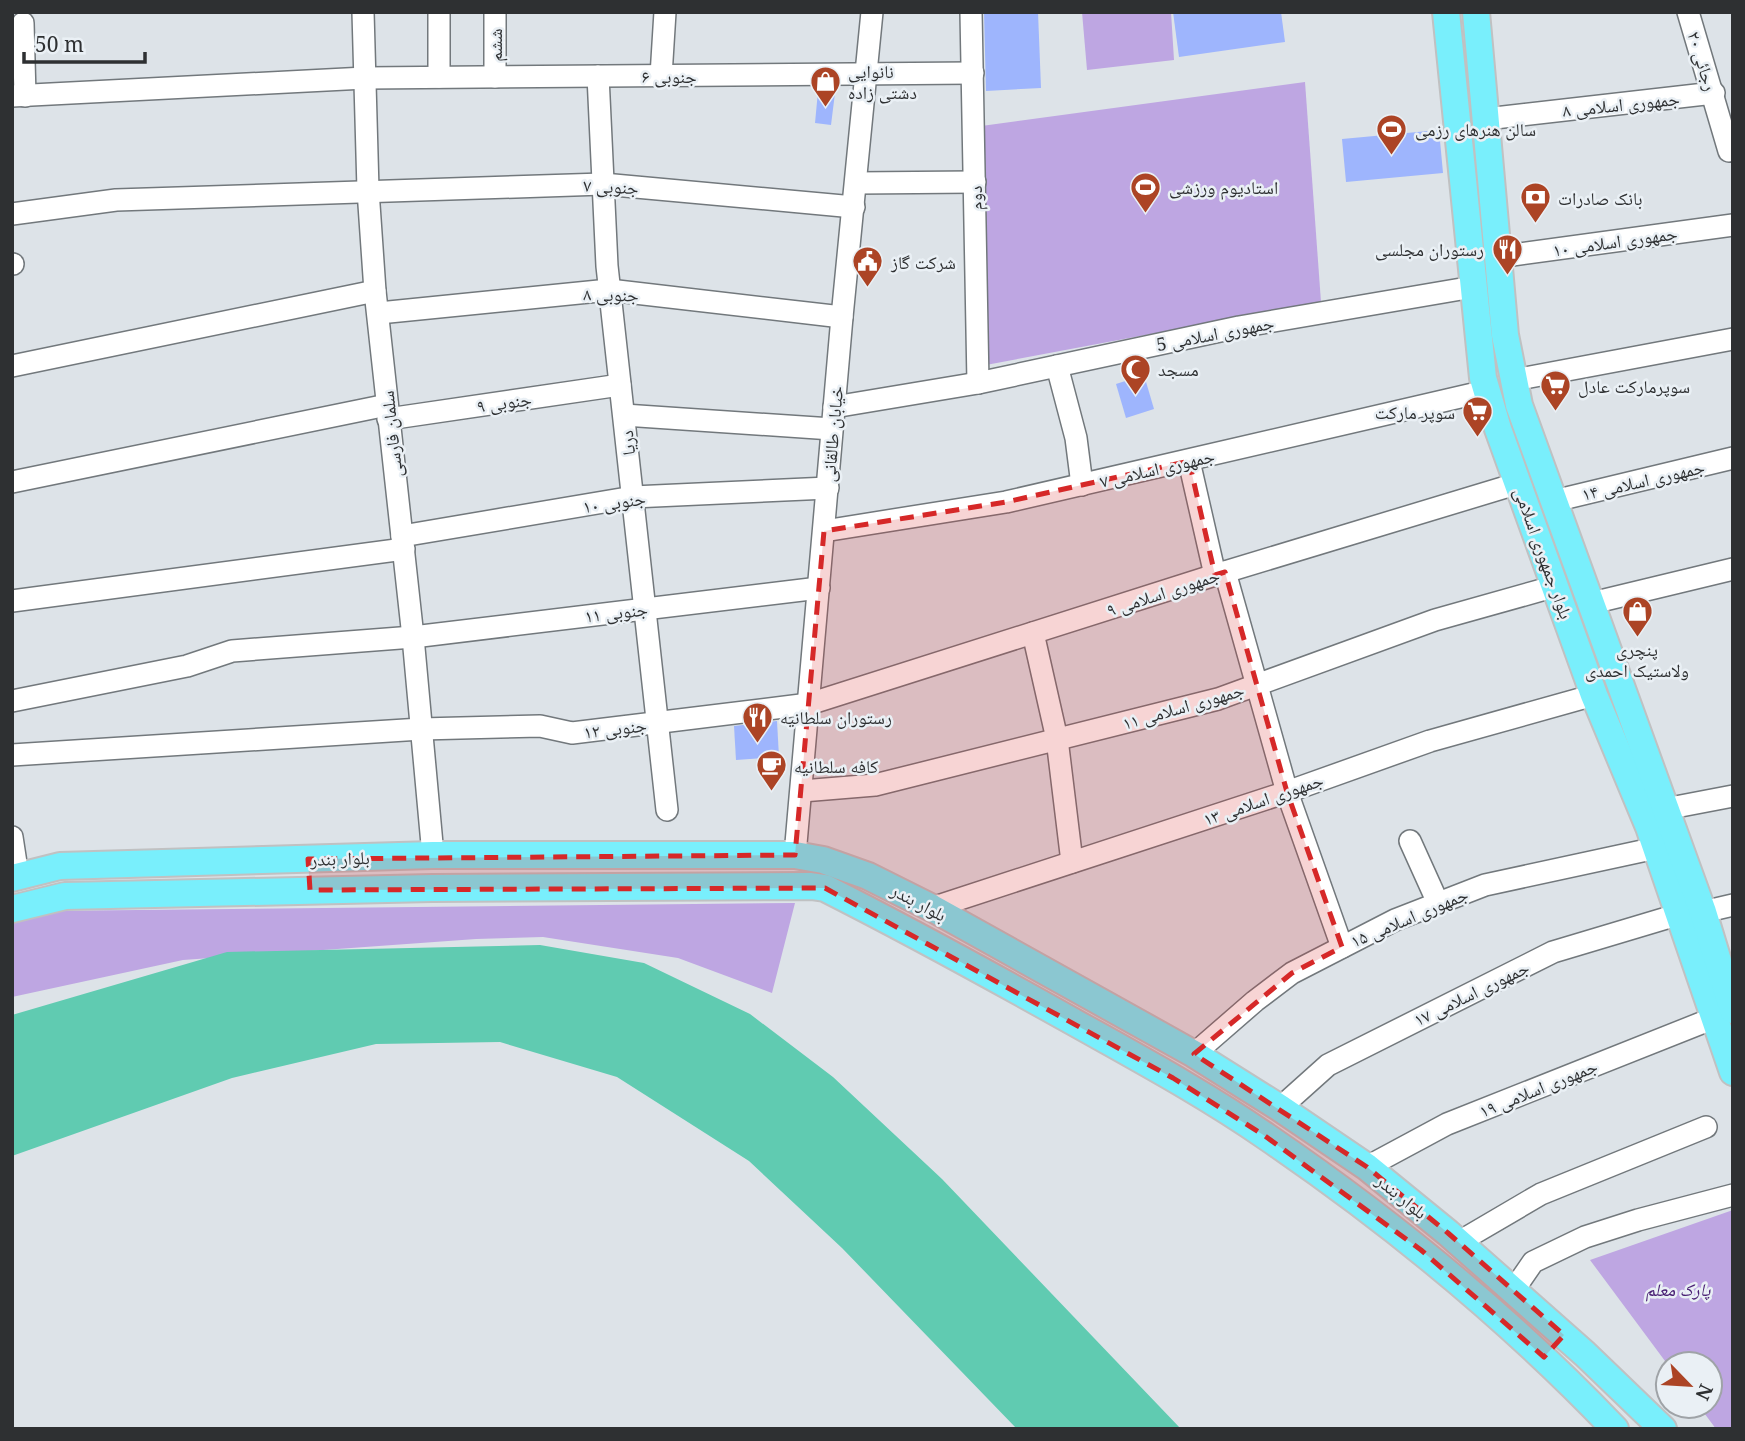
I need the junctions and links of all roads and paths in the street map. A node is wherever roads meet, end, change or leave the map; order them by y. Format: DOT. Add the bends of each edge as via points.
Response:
graph roads {
  1 [pos="363,12"];
  2 [pos="439,12"];
  3 [pos="495,12"];
  4 [pos="665,12"];
  5 [pos="872,12"];
  6 [pos="971,12"];
  7 [pos="1446,12"];
  8 [pos="1688,12"];
  9 [pos="1478,16"];
  10 [pos="23,23"];
  11 [pos="973,73"];
  12 [pos="866,74"];
  13 [pos="598,76"];
  14 [pos="661,76"];
  15 [pos="439,77"];
  16 [pos="495,77"];
  17 [pos="365,78"];
  18 [pos="1714,93"];
  19 [pos="19,96"];
  20 [pos="1486,119"];
  21 [pos="1729,151"];
  22 [pos="975,182"];
  23 [pos="856,183"];
  24 [pos="603,184"];
  25 [pos="368,190"];
  26 [pos="854,207"];
  27 [pos="12,214"];
  28 [pos="1733,225"];
  29 [pos="1498,257"];
  30 [pos="1473,287"];
  31 [pos="609,290"];
  32 [pos="375,291"];
  33 [pos="379,313"];
  34 [pos="842,317"];
  35 [pos="1733,339"];
  36 [pos="12,366"];
  37 [pos="1057,366"];
  38 [pos="1514,380"];
  39 [pos="978,383"];
  40 [pos="620,385"];
  41 [pos="1486,391"];
  42 [pos="834,408"];
  43 [pos="388,412"];
  44 [pos="624,415"];
  45 [pos="832,429"];
  46 [pos="1733,458"];
  47 [pos="1189,461"];
  48 [pos="12,482"];
  49 [pos="1519,483"];
  50 [pos="1082,485"];
  51 [pos="828,488"];
  52 [pos="633,498"];
  53 [pos="1554,501"];
  54 [pos="824,531"];
  55 [pos="403,542"];
  56 [pos="1733,569"];
  57 [pos="1220,574"];
  58 [pos="1556,586"];
  59 [pos="819,588"];
  60 [pos="12,601"];
  61 [pos="1592,603"];
  62 [pos="645,609"];
  63 [pos="1033,633"];
  64 [pos="413,637"];
  65 [pos="1257,685"];
  66 [pos="1594,695"];
  67 [pos="12,701"];
  68 [pos="809,704"];
  69 [pos="656,723"];
  70 [pos="421,729"];
  71 [pos="1057,739"];
  72 [pos="12,755"];
  73 [pos="802,790"];
  74 [pos="1287,792"];
  75 [pos="1733,796"];
  76 [pos="1665,809"];
  77 [pos="667,810"];
  78 [pos="12,837"];
  79 [pos="1410,841"];
  80 [pos="1656,848"];
  81 [pos="433,855"];
  82 [pos="795,855"];
  83 [pos="308,859"];
  84 [pos="1072,862"];
  85 [pos="15,877"];
  86 [pos="310,890"];
  87 [pos="1438,903"];
  88 [pos="1733,905"];
  89 [pos="932,908"];
  90 [pos="12,909"];
  91 [pos="1691,913"];
  92 [pos="1342,947"];
  93 [pos="1723,1014"];
  94 [pos="1194,1054"];
  95 [pos="1733,1072"];
  96 [pos="1280,1108"];
  97 [pos="1706,1127"];
  98 [pos="1367,1167"];
  99 [pos="1733,1195"];
  100 [pos="1459,1242"];
  101 [pos="1513,1290"];
  102 [pos="1564,1335"];
  103 [pos="1544,1357"];
  104 [pos="1615,1429"];
  105 [pos="1663,1429"];
  1 -- 17 [label="street, سلمان فارسی"];
  2 -- 15 [label="street"];
  3 -- 16 [label="street, ششم"];
  4 -- 14 [label="street"];
  5 -- 12 [label="street, خیابان طالقانی"];
  6 -- 11 [label="street, دوم"];
  7 -- 30 [label="main road, بلوار جمهوری اسلامی"];
  8 -- 18 [label="street, رجائی ۲۰"];
  9 -- 20 [label="main road, بلوار جمهوری اسلامی"];
  10 -- 19 [label="street"];
  11 -- 12 [label="street, ۶ جنوبی"];
  11 -- 22 [label="street, دوم"];
  12 -- 14 [label="street, ۶ جنوبی"];
  12 -- 23 [label="street, خیابان طالقانی"];
  13 -- 14 [label="street, ۶ جنوبی"];
  13 -- 16 [label="street, ۶ جنوبی"];
  13 -- 24 [label="street, دریا"];
  15 -- 16 [label="street, ۶ جنوبی"];
  15 -- 17 [label="street, ۶ جنوبی"];
  17 -- 19 [label="street, ۶ جنوبی"];
  17 -- 25 [label="street, سلمان فارسی"];
  18 -- 20 [label="street, جمهوری اسلامی ۸"];
  18 -- 21 [label="street, رجائی ۲۰"];
  20 -- 29 [label="main road, بلوار جمهوری اسلامی"];
  22 -- 23 [label="street"];
  22 -- 39 [label="street, دوم"];
  23 -- 26 [label="street, خیابان طالقانی"];
  24 -- 25 [label="street, ۷ جنوبی"];
  24 -- 26 [label="street, ۷ جنوبی"];
  24 -- 31 [label="street, دریا"];
  25 -- 27 [label="street, ۷ جنوبی" via="116,200"];
  25 -- 32 [label="street, سلمان فارسی"];
  26 -- 34 [label="street, خیابان طالقانی"];
  28 -- 29 [label="street, جمهوری اسلامی ۱۰"];
  29 -- 38 [label="main road, بلوار جمهوری اسلامی"];
  30 -- 37 [label="street, جمهوری اسلامی 5" via="1239,327"];
  30 -- 41 [label="main road, بلوار جمهوری اسلامی"];
  31 -- 33 [label="street, ۸ جنوبی"];
  31 -- 34 [label="street, ۸ جنوبی"];
  31 -- 40 [label="street, دریا"];
  32 -- 33 [label="street, سلمان فارسی"];
  32 -- 36 [label="street"];
  33 -- 43 [label="street, سلمان فارسی"];
  34 -- 42 [label="street, خیابان طالقانی"];
  35 -- 38 [label="street"];
  37 -- 39 [label="street, جمهوری اسلامی 5"];
  37 -- 50 [label="street" via="1076,438"];
  38 -- 53 [label="main road, بلوار جمهوری اسلامی"];
  39 -- 42 [label="street, جمهوری اسلامی 5"];
  40 -- 43 [label="street, ۹ جنوبی"];
  40 -- 44 [label="street, دریا"];
  41 -- 47 [label="street, جمهوری اسلامی ۷"];
  41 -- 49 [label="main road, بلوار جمهوری اسلامی"];
  42 -- 45 [label="street, خیابان طالقانی"];
  43 -- 48 [label="street, ۹ جنوبی"];
  43 -- 55 [label="street, سلمان فارسی"];
  44 -- 45 [label="street"];
  44 -- 52 [label="street, دریا"];
  45 -- 51 [label="street, خیابان طالقانی"];
  46 -- 53 [label="street, جمهوری اسلامی ۱۴"];
  47 -- 50 [label="street, جمهوری اسلامی ۷"];
  47 -- 57 [label="street"];
  49 -- 57 [label="street, جمهوری اسلامی ۹"];
  49 -- 58 [label="main road, بلوار جمهوری اسلامی"];
  50 -- 54 [label="street, جمهوری اسلامی ۷"];
  51 -- 52 [label="street, ۱۰ جنوبی"];
  51 -- 54 [label="street, خیابان طالقانی"];
  52 -- 55 [label="street, ۱۰ جنوبی"];
  52 -- 62 [label="street, دریا"];
  53 -- 61 [label="main road, بلوار جمهوری اسلامی"];
  54 -- 59 [label="street, خیابان طالقانی"];
  55 -- 60 [label="street, ۱۰ جنوبی"];
  55 -- 64 [label="street, سلمان فارسی"];
  56 -- 61 [label="street"];
  57 -- 63 [label="street, جمهوری اسلامی ۹"];
  57 -- 65 [label="street"];
  58 -- 65 [label="street, جمهوری اسلامی ۱۱" via="1435,620"];
  58 -- 66 [label="main road, بلوار جمهوری اسلامی"];
  59 -- 62 [label="street, ۱۱ جنوبی"];
  59 -- 68 [label="street, خیابان طالقانی"];
  61 -- 76 [label="main road, بلوار جمهوری اسلامی"];
  62 -- 64 [label="street, ۱۱ جنوبی"];
  62 -- 69 [label="street, دریا"];
  63 -- 68 [label="street, جمهوری اسلامی ۹"];
  63 -- 71 [label="street"];
  64 -- 67 [label="street, ۱۱ جنوبی" via="232,651 187,666"];
  64 -- 70 [label="street, سلمان فارسی"];
  65 -- 71 [label="street, جمهوری اسلامی ۱۱" via="1219,699"];
  65 -- 74 [label="street"];
  66 -- 74 [label="street, جمهوری اسلامی ۱۳" via="1430,741"];
  66 -- 80 [label="main road, بلوار جمهوری اسلامی"];
  68 -- 69 [label="street, ۱۲ جنوبی"];
  68 -- 73 [label="street, خیابان طالقانی"];
  69 -- 70 [label="street, ۱۲ جنوبی" via="572,733 540,726"];
  69 -- 77 [label="street, دریا"];
  70 -- 72 [label="street, ۱۲ جنوبی"];
  70 -- 81 [label="street, سلمان فارسی"];
  71 -- 73 [label="street, جمهوری اسلامی ۱۱" via="875,785"];
  71 -- 84 [label="street"];
  73 -- 82 [label="street, خیابان طالقانی"];
  74 -- 84 [label="street, جمهوری اسلامی ۱۳"];
  74 -- 92 [label="street"];
  75 -- 76 [label="street"];
  76 -- 91 [label="main road, بلوار جمهوری اسلامی"];
  78 -- 85 [label="street"];
  79 -- 87 [label="street"];
  80 -- 87 [label="street, جمهوری اسلامی ۱۵" via="1485,885"];
  80 -- 91 [label="main road, بلوار جمهوری اسلامی"];
  81 -- 82 [label="main road, بلوار بندر"];
  81 -- 83 [label="main road, بلوار بندر"];
  82 -- 89 [label="main road, بلوار بندر" via="869,876"];
  83 -- 85 [label="main road, بلوار بندر" via="60,866"];
  83 -- 86 [label="main road"];
  84 -- 89 [label="street, جمهوری اسلامی ۱۳"];
  86 -- 90 [label="main road, بلوار بندر" via="65,896"];
  86 -- 103 [label="main road, بلوار بندر" via="825,888 1173,1077 1265,1136 1421,1250"];
  87 -- 92 [label="street, جمهوری اسلامی ۱۵"];
  88 -- 91 [label="street, جمهوری اسلامی ۱۷"];
  89 -- 94 [label="main road, بلوار بندر"];
  91 -- 93 [label="main road, بلوار جمهوری اسلامی"];
  91 -- 96 [label="street, جمهوری اسلامی ۱۷" via="1553,952 1328,1065"];
  92 -- 94 [label="street, جمهوری اسلامی ۱۵" via="1292,973"];
  93 -- 95 [label="main road, بلوار جمهوری اسلامی"];
  93 -- 98 [label="street, جمهوری اسلامی ۱۹" via="1447,1124"];
  94 -- 96 [label="main road, بلوار بندر"];
  96 -- 98 [label="main road, بلوار بندر"];
  97 -- 100 [label="street" via="1541,1194"];
  98 -- 100 [label="main road, بلوار بندر"];
  99 -- 101 [label="street" via="1585,1237 1533,1262"];
  100 -- 101 [label="main road, بلوار بندر"];
  101 -- 102 [label="main road, بلوار بندر"];
  102 -- 103 [label="main road"];
  102 -- 105 [label="main road, بلوار بندر"];
  103 -- 104 [label="main road, بلوار بندر"];
}
